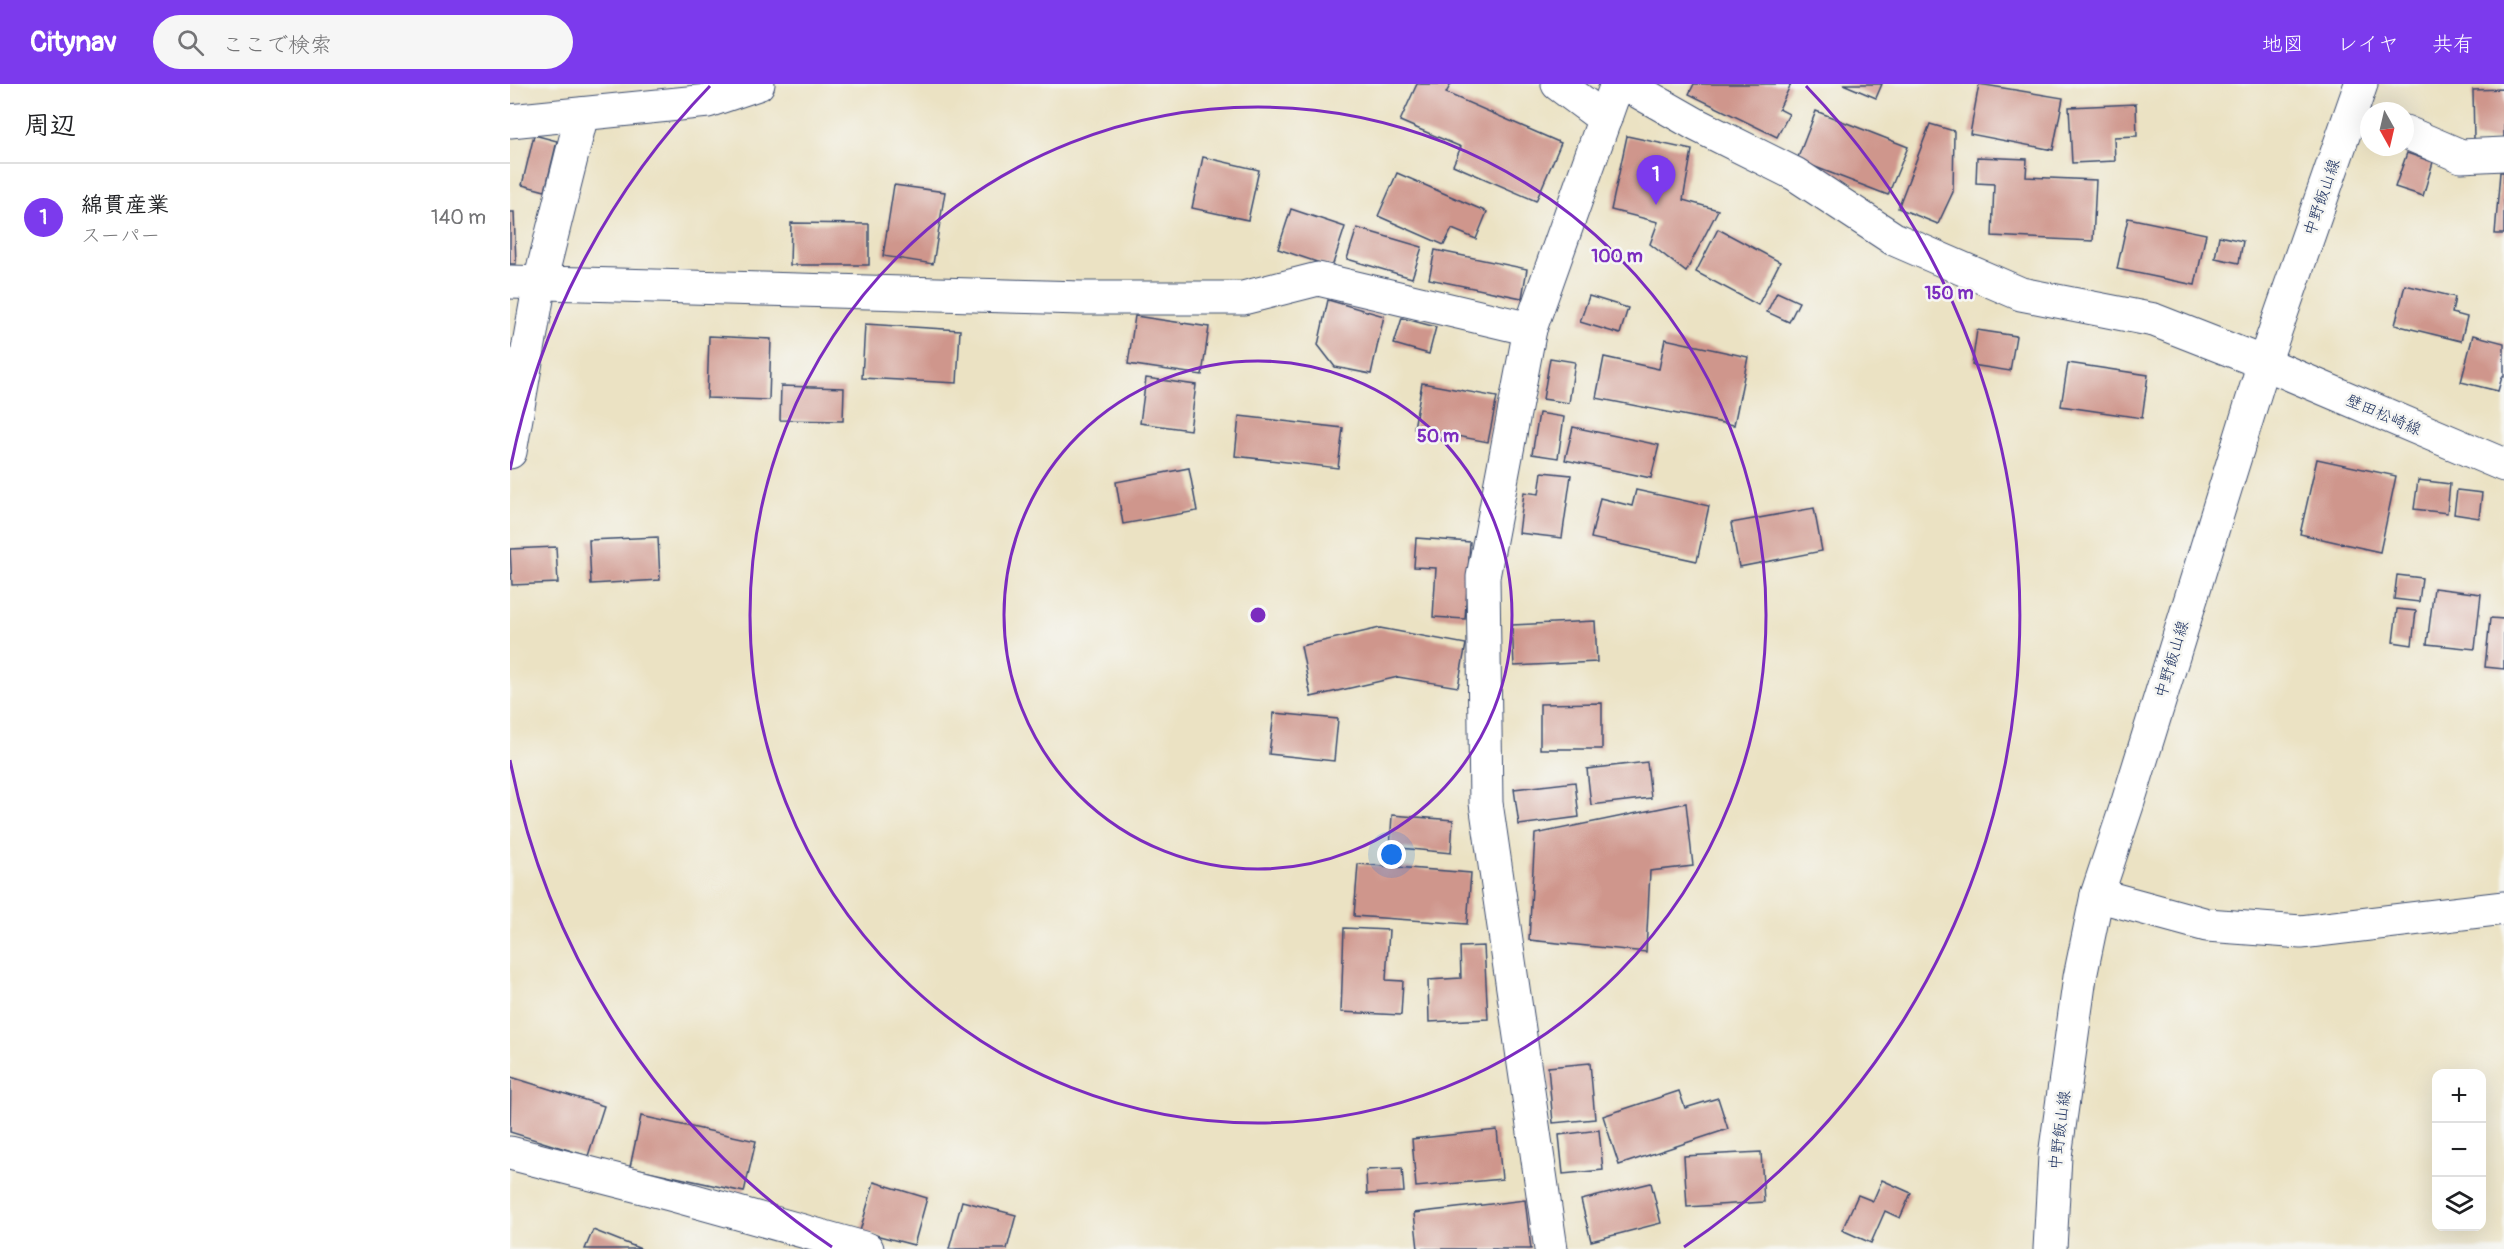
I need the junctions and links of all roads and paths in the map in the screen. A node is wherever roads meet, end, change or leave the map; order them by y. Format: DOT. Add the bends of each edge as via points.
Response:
graph roads {
  1 [pos="758,84"];
  2 [pos="1558,84"];
  3 [pos="1617,84"];
  4 [pos="1625,84"];
  5 [pos="2360,103"];
  6 [pos="582,114"];
  7 [pos="1605,119"];
  8 [pos="510,121"];
  9 [pos="2414,136"];
  10 [pos="2504,154"];
  11 [pos="525,282"];
  12 [pos="1530,329"];
  13 [pos="2264,363"];
  14 [pos="510,452"];
  15 [pos="2504,465"];
  16 [pos="2097,895"];
  17 [pos="2504,908"];
  18 [pos="510,1153"];
  19 [pos="867,1249"];
  20 [pos="1551,1249"];
  21 [pos="2050,1249"];
  1 -- 6 [label="street" via="708,101"];
  2 -- 7 [label="street"];
  3 -- 7 [label="street"];
  4 -- 13 [label="street, 壁田松崎線" via="1795,174 1894,239 2021,294 2154,320"];
  5 -- 13 [label="street, 中野飯山線"];
  6 -- 8 [label="street"];
  6 -- 11 [label="street"];
  7 -- 12 [label="street"];
  9 -- 10 [label="street" via="2461,156"];
  11 -- 12 [label="street" via="1243,298 1318,279"];
  11 -- 14 [label="street"];
  12 -- 20 [label="street" via="1483,578 1486,803"];
  13 -- 15 [label="street, 壁田松崎線"];
  13 -- 16 [label="street, 中野飯山線"];
  16 -- 17 [label="street" via="2207,925 2301,932"];
  16 -- 21 [label="street, 中野飯山線" via="2080,977 2055,1156"];
  18 -- 19 [label="street"];
}
